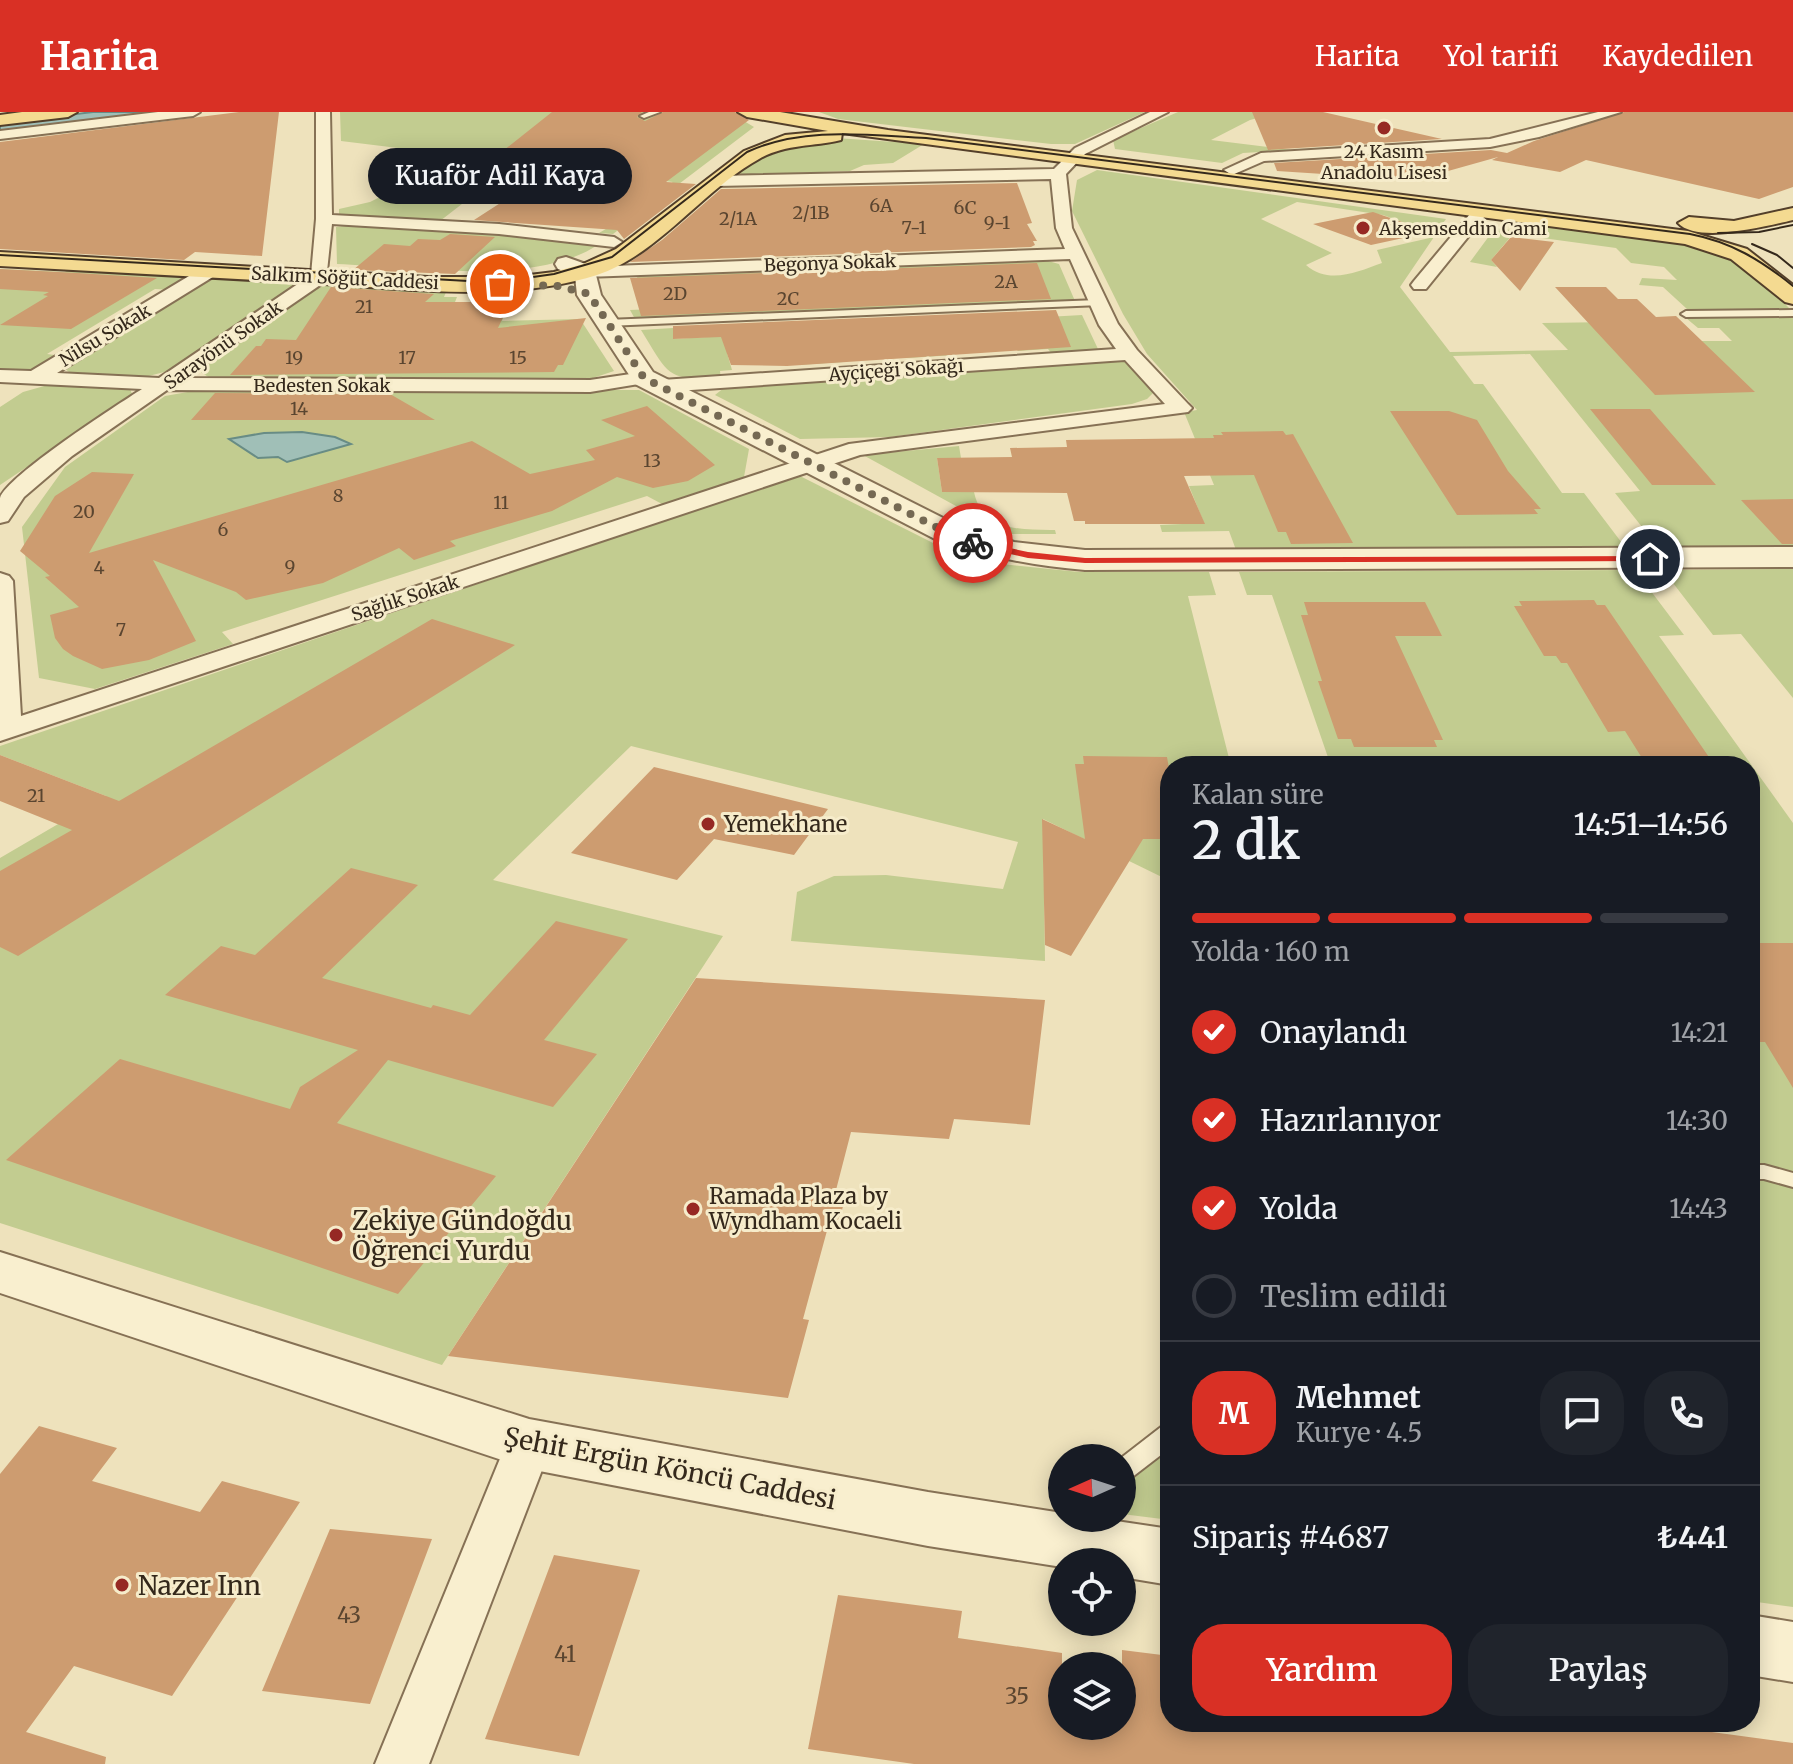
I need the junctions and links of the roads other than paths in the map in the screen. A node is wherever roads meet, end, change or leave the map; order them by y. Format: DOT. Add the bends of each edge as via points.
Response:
graph roads {
  1 [pos="68,112"];
  2 [pos="193,112"];
  3 [pos="323,112"];
  4 [pos="656,112"];
  5 [pos="747,112"];
  6 [pos="1161,112"];
  7 [pos="1614,112"];
  8 [pos="644,116"];
  9 [pos="786,119"];
  10 [pos="0,120"];
  11 [pos="0,135"];
  12 [pos="888,136"];
  13 [pos="765,147"];
  14 [pos="1069,161"];
  15 [pos="1232,170"];
  16 [pos="716,181"];
  17 [pos="1481,211"];
  18 [pos="1793,214"];
  19 [pos="324,219"];
  20 [pos="1793,236"];
  21 [pos="1726,240"];
  22 [pos="614,242"];
  23 [pos="0,249"];
  24 [pos="1075,254"];
  25 [pos="1777,255"];
  26 [pos="0,259"];
  27 [pos="210,271"];
  28 [pos="320,272"];
  29 [pos="580,277"];
  30 [pos="517,283"];
  31 [pos="1420,285"];
  32 [pos="1793,297"];
  33 [pos="1098,303"];
  34 [pos="1793,313"];
  35 [pos="1686,314"];
  36 [pos="607,323"];
  37 [pos="1130,354"];
  38 [pos="0,376"];
  39 [pos="34,378"];
  40 [pos="653,382"];
  41 [pos="166,384"];
  42 [pos="0,400"];
  43 [pos="809,463"];
  44 [pos="0,516"];
  45 [pos="1793,557"];
  46 [pos="0,581"];
  47 [pos="4,731"];
  48 [pos="1760,1172"];
  49 [pos="1793,1180"];
  50 [pos="0,1272"];
  51 [pos="1160,1442"];
  52 [pos="529,1444"];
  53 [pos="1136,1460"];
  54 [pos="1048,1527"];
  55 [pos="1069,1532"];
  56 [pos="1160,1555"];
  57 [pos="1760,1647"];
  58 [pos="1793,1652"];
  59 [pos="402,1764"];
  1 -- 10 [label="main road"];
  2 -- 11 [label="street"];
  3 -- 19 [label="street"];
  4 -- 8 [label="lane"];
  5 -- 9 [label="main road"];
  6 -- 14 [label="street"];
  7 -- 15 [label="street" via="1501,141 1261,157"];
  9 -- 12 [label="main road"];
  9 -- 13 [label="main road"];
  9 -- 14 [label="main road"];
  9 -- 22 [label="main road" via="741,143"];
  12 -- 13 [label="main road" via="806,138"];
  12 -- 14 [label="main road"];
  13 -- 16 [label="main road"];
  14 -- 15 [label="main road"];
  14 -- 16 [label="street"];
  14 -- 17 [label="main road"];
  14 -- 24 [label="street" via="1064,228"];
  15 -- 21 [label="main road" via="1670,221"];
  16 -- 29 [label="main road" via="624,254"];
  17 -- 21 [label="main road"];
  17 -- 31 [label="street"];
  18 -- 21 [label="main road"];
  19 -- 22 [label="street"];
  19 -- 28 [label="street"];
  20 -- 21 [label="main road" via="1771,230"];
  21 -- 25 [label="main road"];
  21 -- 32 [label="main road"];
  22 -- 29 [label="main road"];
  23 -- 28 [label="main road"];
  24 -- 29 [label="street, Begonya Sokak"];
  24 -- 33 [label="street"];
  26 -- 27 [label="main road, Salkım Söğüt Caddesi"];
  27 -- 28 [label="main road, Salkım Söğüt Caddesi"];
  27 -- 39 [label="street, Nilsu Sokak"];
  28 -- 29 [label="main road"];
  28 -- 30 [label="main road, Salkım Söğüt Caddesi"];
  28 -- 41 [label="street, Sarayönü Sokak"];
  29 -- 30 [label="street" via="558,286"];
  29 -- 36 [label="street"];
  33 -- 36 [label="lane"];
  33 -- 37 [label="street"];
  34 -- 35 [label="lane"];
  36 -- 40 [label="street"];
  37 -- 40 [label="street, Ayçiçeği Sokağı"];
  37 -- 43 [label="street, Sağlık Sokak" via="1181,408 884,444"];
  38 -- 39 [label="street, Bedesten Sokak"];
  39 -- 41 [label="street, Bedesten Sokak"];
  39 -- 42 [label="street, Nilsu Sokak"];
  40 -- 41 [label="street, Bedesten Sokak"];
  40 -- 43 [label="street"];
  41 -- 44 [label="street, Sarayönü Sokak" via="64,451 15,493"];
  43 -- 45 [label="street" via="980,545 1076,560"];
  43 -- 47 [label="street, Sağlık Sokak"];
  46 -- 47 [label="street"];
  48 -- 49 [label="lane"];
  50 -- 52 [label="street, Şehit Ergün Köncü Caddesi"];
  51 -- 53 [label="lane"];
  52 -- 54 [label="street, Şehit Ergün Köncü Caddesi"];
  52 -- 59 [label="street"];
  55 -- 56 [label="street, Şehit Ergün Köncü Caddesi"];
  57 -- 58 [label="street"];
}
